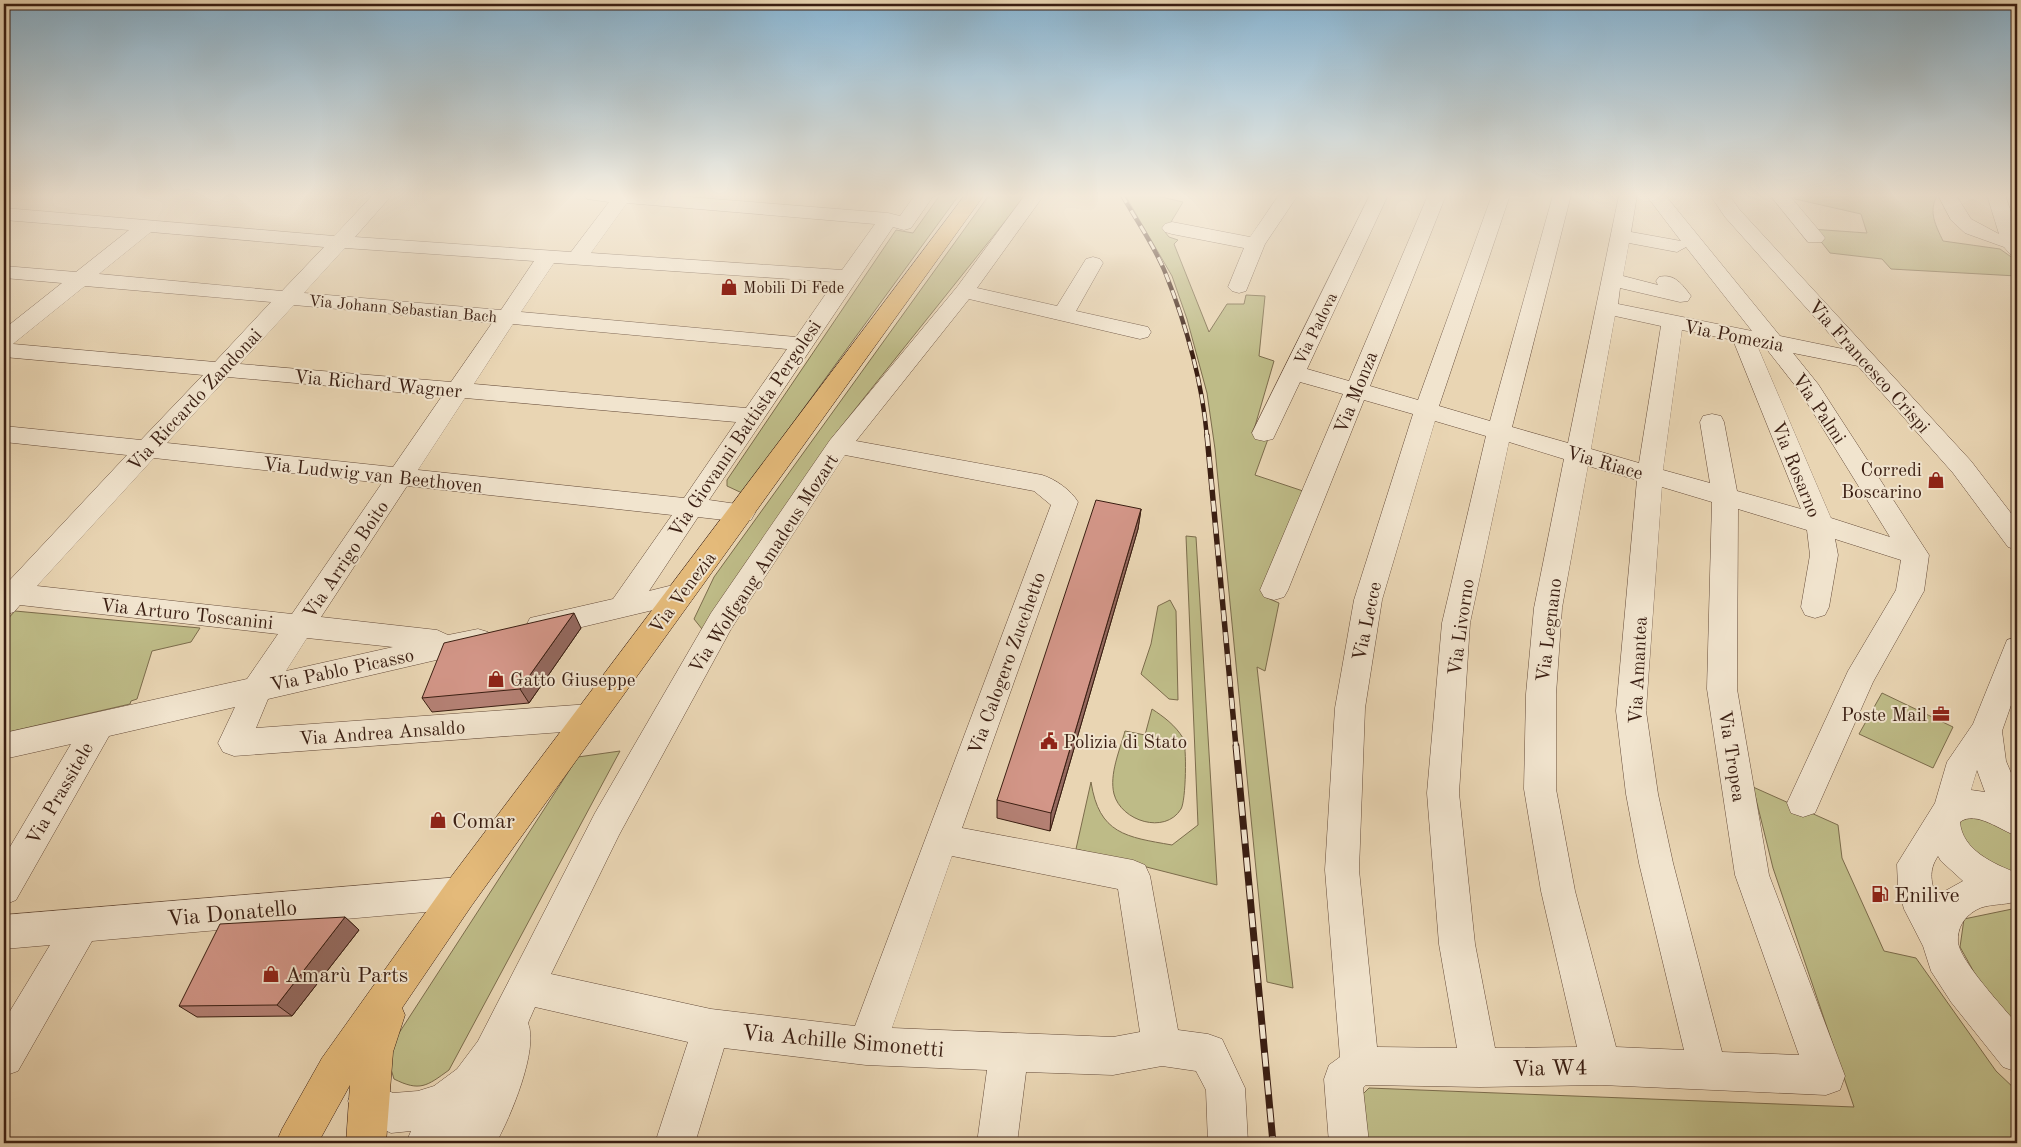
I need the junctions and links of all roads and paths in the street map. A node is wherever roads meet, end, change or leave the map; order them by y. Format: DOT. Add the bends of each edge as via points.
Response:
graph roads {
  1 [pos="119,249"];
  2 [pos="334,249"];
  3 [pos="437,249"];
  4 [pos="584,249"];
  5 [pos="867,249"];
  6 [pos="936,249"];
  7 [pos="995,249"];
  8 [pos="1253,249"];
  9 [pos="1353,249"];
  10 [pos="1415,249"];
  11 [pos="1482,249"];
  12 [pos="1548,249"];
  13 [pos="1617,249"];
  14 [pos="1698,249"];
  15 [pos="1764,249"];
  16 [pos="548,256"];
  17 [pos="577,258"];
  18 [pos="1093,263"];
  19 [pos="4,272"];
  20 [pos="847,278"];
  21 [pos="80,279"];
  22 [pos="1611,280"];
  23 [pos="1666,281"];
  24 [pos="1239,287"];
  25 [pos="964,291"];
  26 [pos="288,297"];
  27 [pos="1606,308"];
  28 [pos="1063,314"];
  29 [pos="507,317"];
  30 [pos="1672,322"];
  31 [pos="1140,332"];
  32 [pos="1742,336"];
  33 [pos="4,340"];
  34 [pos="1773,342"];
  35 [pos="802,344"];
  36 [pos="4,350"];
  37 [pos="1863,360"];
  38 [pos="222,369"];
  39 [pos="1293,372"];
  40 [pos="458,390"];
  41 [pos="1356,390"];
  42 [pos="1426,411"];
  43 [pos="752,416"];
  44 [pos="1712,422"];
  45 [pos="1499,432"];
  46 [pos="1264,433"];
  47 [pos="4,434"];
  48 [pos="839,446"];
  49 [pos="147,450"];
  50 [pos="1578,455"];
  51 [pos="400,476"];
  52 [pos="1650,476"];
  53 [pos="1725,497"];
  54 [pos="690,508"];
  55 [pos="742,513"];
  56 [pos="1820,524"];
  57 [pos="2017,540"];
  58 [pos="1916,555"];
  59 [pos="1274,590"];
  60 [pos="681,594"];
  61 [pos="7,597"];
  62 [pos="622,608"];
  63 [pos="1815,608"];
  64 [pos="299,626"];
  65 [pos="460,644"];
  66 [pos="2017,648"];
  67 [pos="258,688"];
  68 [pos="2008,710"];
  69 [pos="590,717"];
  70 [pos="99,724"];
  71 [pos="1986,731"];
  72 [pos="4,746"];
  73 [pos="1803,803"];
  74 [pos="1946,814"];
  75 [pos="2014,817"];
  76 [pos="942,839"];
  77 [pos="2014,887"];
  78 [pos="4,889"];
  79 [pos="460,893"];
  80 [pos="82,925"];
  81 [pos="4,932"];
  82 [pos="1940,942"];
  83 [pos="393,992"];
  84 [pos="520,1002"];
  85 [pos="711,1028"];
  86 [pos="866,1046"];
  87 [pos="1162,1047"];
  88 [pos="1009,1052"];
  89 [pos="2017,1053"];
  90 [pos="4,1056"];
  91 [pos="1360,1066"];
  92 [pos="1601,1066"];
  93 [pos="1480,1068"];
  94 [pos="1708,1071"];
  95 [pos="1826,1076"];
  96 [pos="471,1084"];
  97 [pos="368,1100"];
  98 [pos="296,1143"];
  99 [pos="366,1143"];
  100 [pos="426,1143"];
  101 [pos="472,1143"];
  102 [pos="675,1143"];
  103 [pos="997,1143"];
  104 [pos="1228,1143"];
  105 [pos="1349,1143"];
  1 -- 21 [label="street"];
  2 -- 26 [label="street, Via Riccardo Zandonai"];
  3 -- 16 [label="street"];
  4 -- 17 [label="street"];
  5 -- 20 [label="street, Via Giovanni Battista Pergolesi"];
  6 -- 55 [label="main road, Via Venezia"];
  7 -- 25 [label="street, Via Wolfgang Amadeus Mozart"];
  8 -- 24 [label="street"];
  9 -- 39 [label="street, Via Padova"];
  10 -- 41 [label="street, Via Monza"];
  11 -- 42 [label="street, Via Lecce"];
  12 -- 45 [label="street, Via Livorno"];
  13 -- 22 [label="street, Via Legnano"];
  14 -- 34 [label="street, Via Palmi"];
  15 -- 37 [label="street, Via Francesco Crispi"];
  16 -- 17 [label="street"];
  16 -- 29 [label="street, Via Arrigo Boito"];
  17 -- 20 [label="street"];
  18 -- 28 [label="street"];
  19 -- 21 [label="street, Via Johann Sebastian Bach"];
  20 -- 35 [label="street, Via Giovanni Battista Pergolesi"];
  21 -- 26 [label="street, Via Johann Sebastian Bach"];
  21 -- 33 [label="street"];
  22 -- 23 [label="street" via="1680,296"];
  22 -- 27 [label="street, Via Legnano"];
  25 -- 28 [label="street"];
  25 -- 48 [label="street, Via Wolfgang Amadeus Mozart"];
  26 -- 29 [label="street, Via Johann Sebastian Bach"];
  26 -- 38 [label="street, Via Riccardo Zandonai"];
  27 -- 30 [label="street, Via Pomezia"];
  27 -- 50 [label="street, Via Legnano"];
  28 -- 31 [label="street"];
  29 -- 35 [label="street, Via Johann Sebastian Bach"];
  29 -- 40 [label="street, Via Arrigo Boito"];
  30 -- 32 [label="street, Via Pomezia"];
  30 -- 52 [label="street, Via Amantea"];
  32 -- 34 [label="street, Via Pomezia"];
  32 -- 56 [label="street, Via Rosarno"];
  34 -- 37 [label="street, Via Pomezia"];
  34 -- 58 [label="street, Via Palmi" via="1810,389"];
  35 -- 43 [label="street, Via Giovanni Battista Pergolesi"];
  36 -- 38 [label="street, Via Richard Wagner"];
  37 -- 57 [label="street, Via Francesco Crispi" via="1962,466"];
  38 -- 40 [label="street, Via Richard Wagner"];
  38 -- 49 [label="street, Via Riccardo Zandonai"];
  39 -- 41 [label="street, Via Riace"];
  39 -- 46 [label="street, Via Padova"];
  40 -- 43 [label="street, Via Richard Wagner"];
  40 -- 51 [label="street, Via Arrigo Boito"];
  41 -- 42 [label="street, Via Riace"];
  41 -- 59 [label="street, Via Monza"];
  42 -- 45 [label="street, Via Riace"];
  42 -- 91 [label="street, Via Lecce" via="1368,600 1350,708 1342,870"];
  43 -- 54 [label="street, Via Giovanni Battista Pergolesi"];
  44 -- 53 [label="street, Via Tropea"];
  45 -- 50 [label="street, Via Riace"];
  45 -- 93 [label="street, Via Livorno" via="1456,623 1443,793 1457,944"];
  47 -- 49 [label="street, Via Ludwig van Beethoven"];
  48 -- 76 [label="street, Via Calogero Zucchetto" via="1042,484 1065,502"];
  48 -- 84 [label="street, Via Wolfgang Amadeus Mozart" via="722,620 607,824"];
  49 -- 51 [label="street, Via Ludwig van Beethoven"];
  49 -- 61 [label="street, Via Riccardo Zandonai"];
  50 -- 52 [label="street, Via Riace"];
  50 -- 92 [label="street, Via Legnano" via="1548,608 1541,694 1540,789 1558,891"];
  51 -- 54 [label="street, Via Ludwig van Beethoven"];
  51 -- 64 [label="street, Via Arrigo Boito"];
  52 -- 53 [label="street, Via Riace"];
  52 -- 94 [label="street, Via Amantea" via="1631,711 1654,855"];
  53 -- 56 [label="street, Via Riace"];
  53 -- 95 [label="street, Via Tropea" via="1722,689 1752,875"];
  54 -- 55 [label="street, Via Ludwig van Beethoven"];
  54 -- 62 [label="street, Via Giovanni Battista Pergolesi"];
  55 -- 60 [label="main road, Via Venezia"];
  56 -- 58 [label="street, Via Riace"];
  56 -- 63 [label="street, Via Rosarno" via="1824,555"];
  58 -- 73 [label="street" via="1910,591 1858,680"];
  60 -- 62 [label="street, Via Pablo Picasso"];
  60 -- 69 [label="main road, Via Venezia"];
  61 -- 64 [label="street, Via Arturo Toscanini"];
  62 -- 65 [label="street, Via Pablo Picasso"];
  64 -- 65 [label="street, Via Arturo Toscanini"];
  64 -- 67 [label="street, Via Arrigo Boito"];
  65 -- 67 [label="street, Via Pablo Picasso"];
  66 -- 68 [label="street"];
  67 -- 69 [label="street, Via Andrea Ansaldo" via="234,744"];
  67 -- 70 [label="street, Via Pablo Picasso"];
  68 -- 71 [label="street"];
  69 -- 79 [label="main road, Via Venezia"];
  70 -- 72 [label="street, Via Pablo Picasso"];
  70 -- 78 [label="street, Via Prassitele"];
  71 -- 74 [label="street" via="1963,762"];
  71 -- 75 [label="street" via="1990,761"];
  74 -- 75 [label="street" via="1960,804 1973,804"];
  74 -- 77 [label="street" via="1944,833 1953,850 1989,879"];
  74 -- 82 [label="street" via="1914,864 1915,887 1922,909"];
  76 -- 86 [label="street, Via Calogero Zucchetto"];
  76 -- 87 [label="street" via="1133,876"];
  77 -- 82 [label="street" via="1982,890 1960,900 1946,918"];
  79 -- 80 [label="street, Via Donatello"];
  79 -- 83 [label="main road, Via Venezia"];
  80 -- 81 [label="street, Via Donatello"];
  80 -- 90 [label="street"];
  82 -- 89 [label="street" via="1944,958 1964,989"];
  83 -- 97 [label="main road" via="374,1052"];
  83 -- 98 [label="main road, Via Venezia" via="336,1072"];
  84 -- 85 [label="street, Via Achille Simonetti"];
  84 -- 96 [label="street, Via Wolfgang Amadeus Mozart" via="492,1055"];
  84 -- 101 [label="street" via="508,1067 498,1097"];
  85 -- 86 [label="street, Via Achille Simonetti"];
  85 -- 102 [label="street"];
  86 -- 88 [label="street, Via Achille Simonetti"];
  87 -- 88 [label="street, Via Achille Simonetti" via="1113,1056"];
  87 -- 104 [label="street, Via Achille Simonetti" via="1208,1053 1225,1088"];
  88 -- 103 [label="street"];
  91 -- 93 [label="street, Via W4"];
  91 -- 105 [label="street" via="1343,1079"];
  92 -- 93 [label="street, Via W4"];
  92 -- 94 [label="street, Via W4"];
  94 -- 95 [label="street, Via W4"];
  96 -- 97 [label="street" via="445,1102 418,1111 391,1113"];
  96 -- 100 [label="street, Via Wolfgang Amadeus Mozart"];
  97 -- 99 [label="main road"];
}
